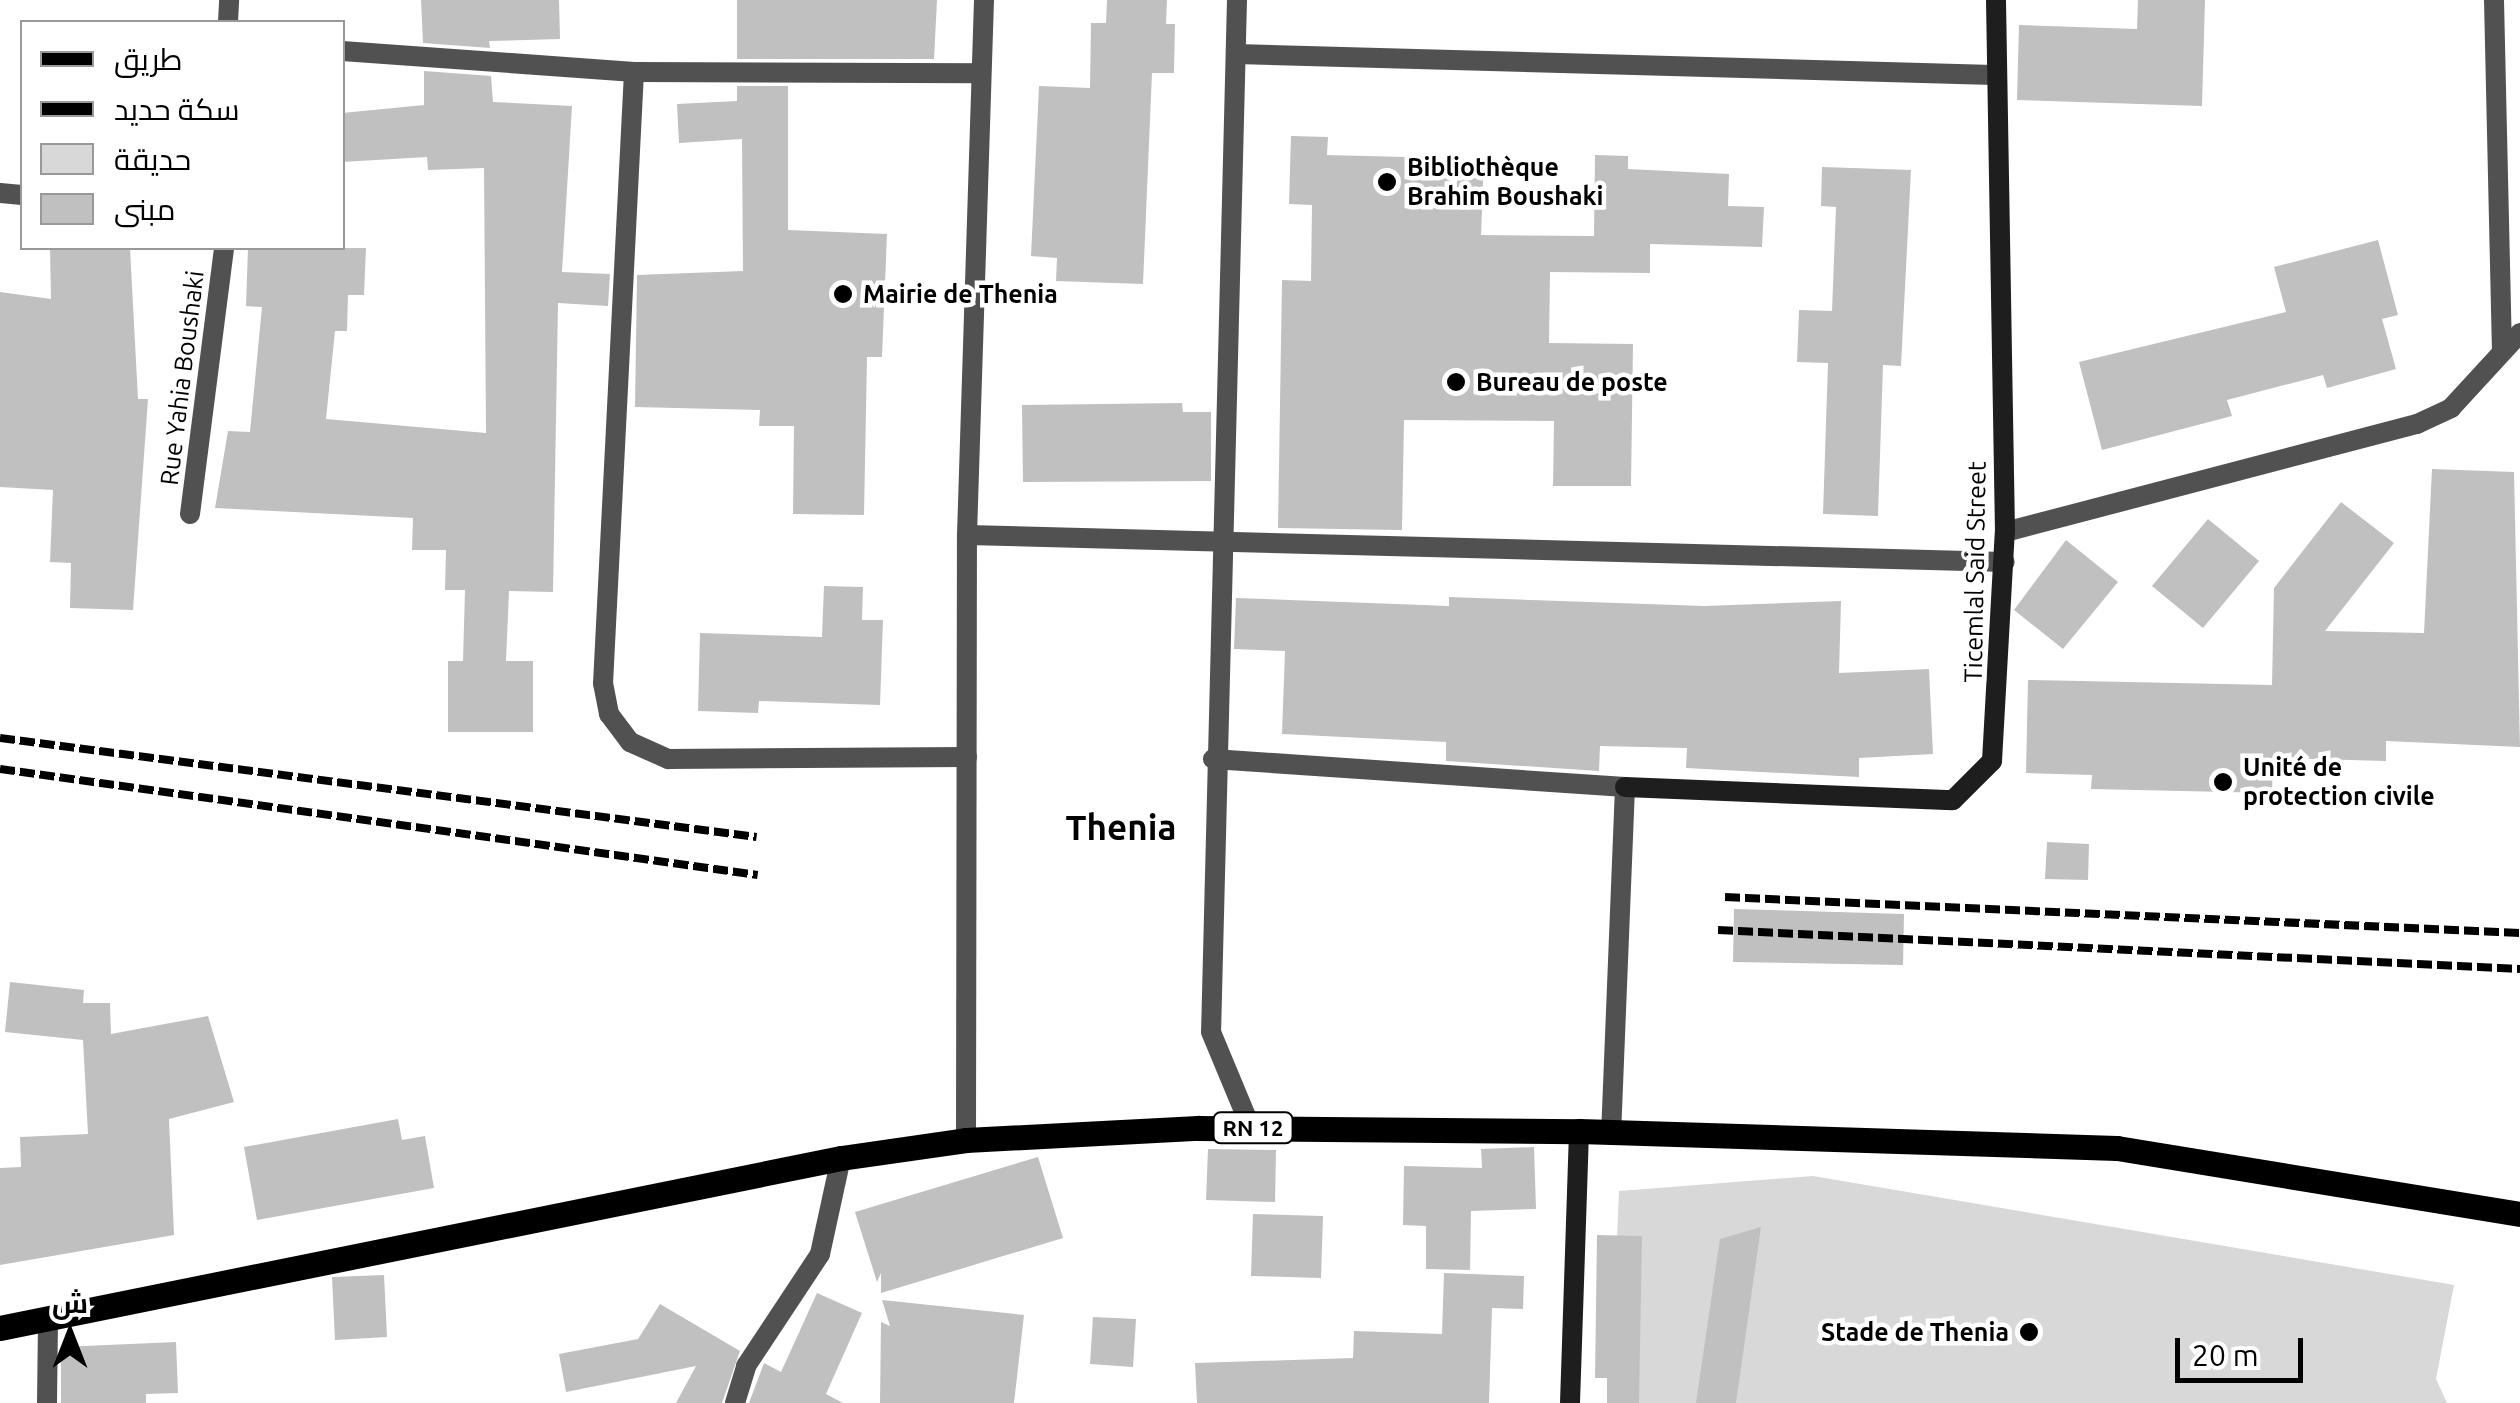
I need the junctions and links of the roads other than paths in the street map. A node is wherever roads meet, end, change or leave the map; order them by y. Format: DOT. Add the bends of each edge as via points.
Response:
graph roads {
  1 [pos="984,0"];
  2 [pos="1237,0"];
  3 [pos="1996,0"];
  4 [pos="2494,0"];
  5 [pos="345,51"];
  6 [pos="1236,54"];
  7 [pos="634,72"];
  8 [pos="980,72"];
  9 [pos="1994,75"];
  10 [pos="224,250"];
  11 [pos="2520,333"];
  12 [pos="2502,350"];
  13 [pos="190,514"];
  14 [pos="2005,532"];
  15 [pos="967,536"];
  16 [pos="1229,542"];
  17 [pos="2005,562"];
  18 [pos="967,757"];
  19 [pos="1213,759"];
  20 [pos="1625,786"];
  21 [pos="1252,1128"];
  22 [pos="1579,1130"];
  23 [pos="1611,1132"];
  24 [pos="966,1140"];
  25 [pos="842,1158"];
  26 [pos="2520,1214"];
  27 [pos="48,1323"];
  28 [pos="0,1328"];
  29 [pos="47,1403"];
  30 [pos="735,1403"];
  31 [pos="1570,1403"];
  1 -- 8 [label="street"];
  2 -- 6 [label="street"];
  3 -- 9 [label="main road, Ticemlal Said Street"];
  4 -- 12 [label="street"];
  5 -- 7 [label="street"];
  6 -- 9 [label="street"];
  6 -- 16 [label="street"];
  7 -- 8 [label="street"];
  7 -- 18 [label="street" via="602,683 609,714 630,742 668,759"];
  8 -- 15 [label="street"];
  9 -- 14 [label="main road, Ticemlal Said Street"];
  10 -- 13 [label="street, Rue Yahia Boushaki"];
  11 -- 12 [label="street"];
  12 -- 14 [label="street" via="2451,408 2417,424"];
  14 -- 17 [label="main road, Ticemlal Said Street"];
  15 -- 16 [label="street"];
  15 -- 18 [label="street"];
  16 -- 17 [label="street"];
  16 -- 19 [label="street"];
  17 -- 20 [label="main road, Ticemlal Said Street" via="1994,744 1969,792 1952,800"];
  18 -- 24 [label="street"];
  19 -- 20 [label="street"];
  19 -- 21 [label="street" via="1211,1032"];
  20 -- 23 [label="street"];
  21 -- 22 [label="main road, RN 12"];
  21 -- 24 [label="main road, RN 12"];
  22 -- 23 [label="main road, RN 12"];
  22 -- 31 [label="main road"];
  23 -- 26 [label="main road, RN 12" via="2117,1148"];
  24 -- 25 [label="main road, RN 12"];
  25 -- 27 [label="main road, RN 12"];
  25 -- 30 [label="street" via="820,1254 746,1366"];
  27 -- 28 [label="main road, RN 12"];
  27 -- 29 [label="street"];
}
